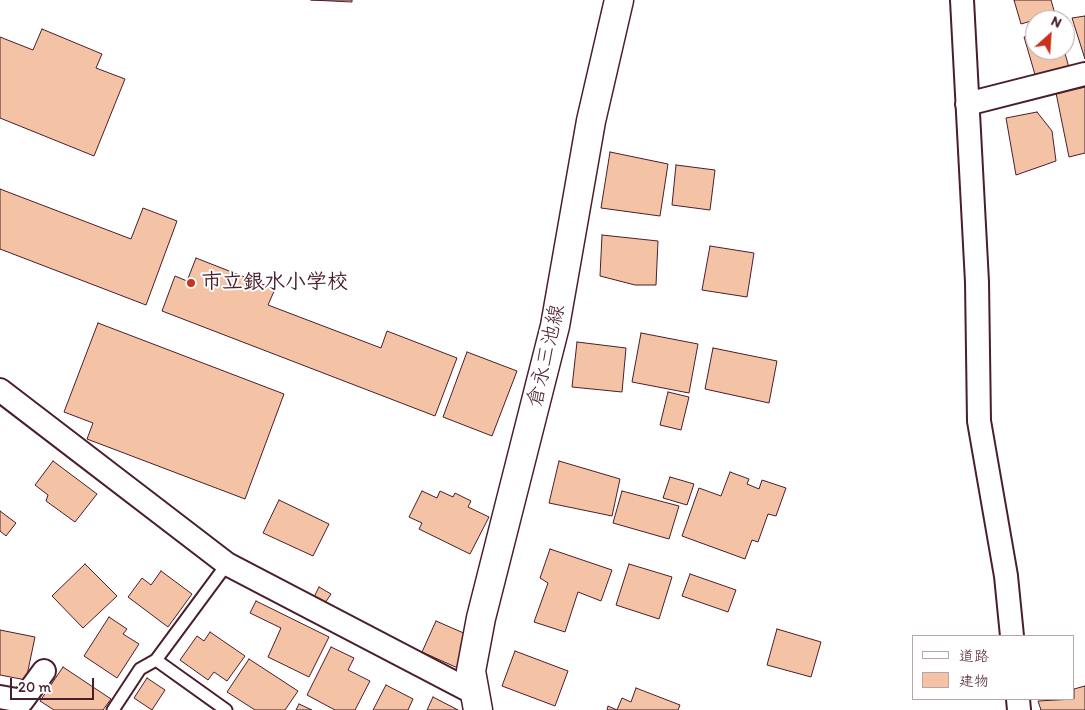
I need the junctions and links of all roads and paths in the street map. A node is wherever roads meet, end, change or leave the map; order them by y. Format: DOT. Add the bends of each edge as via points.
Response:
graph roads {
  1 [pos="619,0"];
  2 [pos="962,0"];
  3 [pos="1085,74"];
  4 [pos="967,104"];
  5 [pos="0,390"];
  6 [pos="227,564"];
  7 [pos="1012,635"];
  8 [pos="156,660"];
  9 [pos="44,671"];
  10 [pos="0,697"];
  11 [pos="476,702"];
  12 [pos="113,710"];
  13 [pos="226,710"];
  1 -- 11 [label="main road, 倉永三池線" via="591,121 555,326 481,618 471,671"];
  2 -- 4 [label="street"];
  3 -- 4 [label="street"];
  4 -- 7 [label="street" via="977,282 979,421 1006,576"];
  5 -- 6 [label="street"];
  6 -- 8 [label="lane"];
  6 -- 11 [label="street"];
  8 -- 12 [label="lane" via="140,669"];
  8 -- 13 [label="lane"];
  9 -- 10 [label="street" via="22,701"];
}
